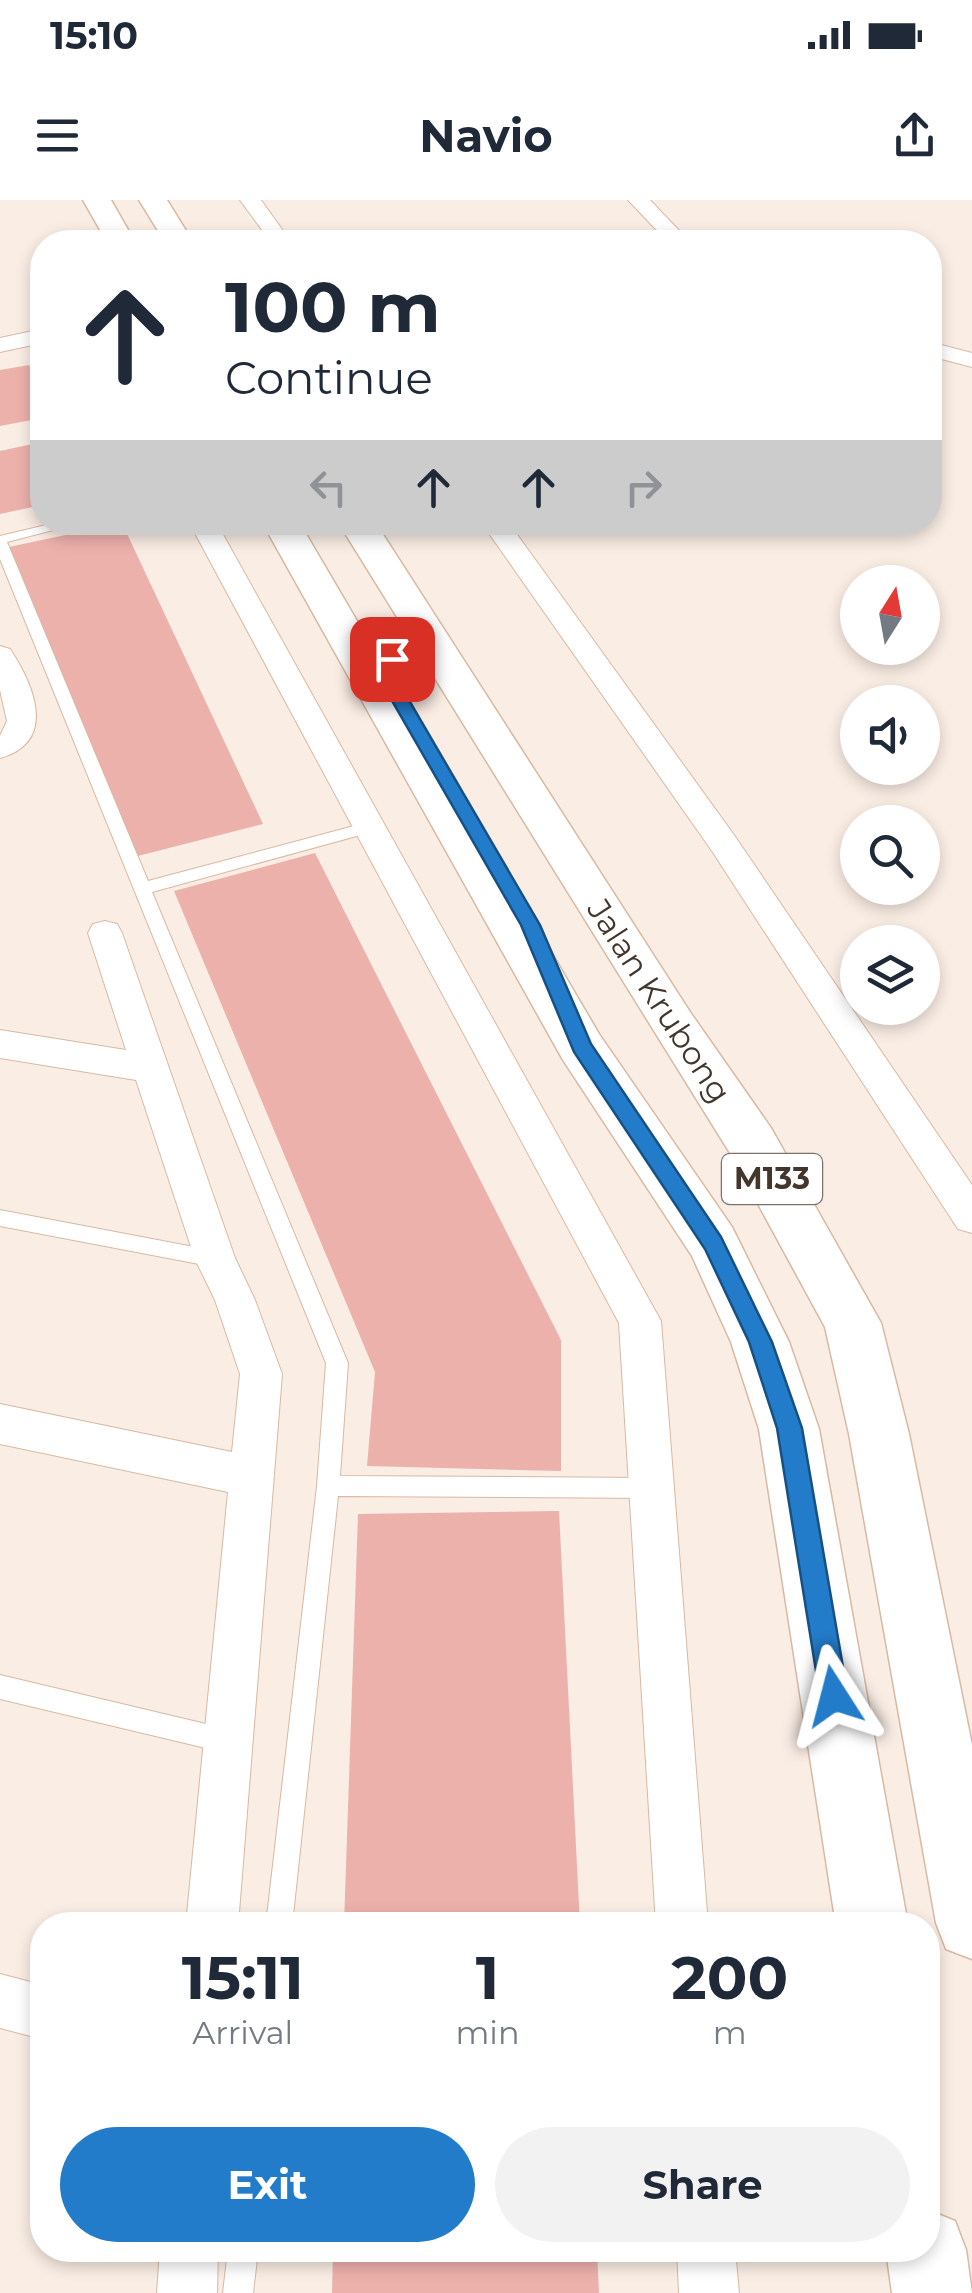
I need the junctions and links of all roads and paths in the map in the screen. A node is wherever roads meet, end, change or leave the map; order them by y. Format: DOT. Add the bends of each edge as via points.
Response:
graph roads {
  1 [pos="97,200"];
  2 [pos="152,200"];
  3 [pos="250,200"];
  4 [pos="638,200"];
  5 [pos="114,230"];
  6 [pos="171,230"];
  7 [pos="272,230"];
  8 [pos="667,230"];
  9 [pos="30,339"];
  10 [pos="0,346"];
  11 [pos="942,353"];
  12 [pos="972,360"];
  13 [pos="30,534"];
  14 [pos="209,535"];
  15 [pos="287,535"];
  16 [pos="364,535"];
  17 [pos="503,535"];
  18 [pos="0,541"];
  19 [pos="0,655"];
  20 [pos="0,748"];
  21 [pos="370,828"];
  22 [pos="140,889"];
  23 [pos="105,934"];
  24 [pos="673,1025"];
  25 [pos="0,1044"];
  26 [pos="582,1047"];
  27 [pos="151,1068"];
  28 [pos="972,1217"];
  29 [pos="0,1218"];
  30 [pos="215,1259"];
  31 [pos="0,1424"];
  32 [pos="250,1476"];
  33 [pos="328,1486"];
  34 [pos="651,1488"];
  35 [pos="0,1687"];
  36 [pos="230,1742"];
  37 [pos="213,1912"];
  38 [pos="280,1912"];
  39 [pos="681,1912"];
  40 [pos="870,1912"];
  41 [pos="972,1923"];
  42 [pos="0,2000"];
  43 [pos="30,2009"];
  44 [pos="188,2262"];
  45 [pos="242,2262"];
  46 [pos="707,2262"];
  47 [pos="928,2262"];
  48 [pos="186,2293"];
  49 [pos="238,2293"];
  50 [pos="709,2293"];
  51 [pos="933,2293"];
  1 -- 5 [label="main road"];
  2 -- 6 [label="main road"];
  3 -- 7 [label="street"];
  4 -- 8 [label="street"];
  9 -- 10 [label="street"];
  11 -- 12 [label="street"];
  13 -- 18 [label="lane"];
  14 -- 21 [label="street"];
  15 -- 26 [label="main road, M133"];
  16 -- 24 [label="main road, Jalan Krubong / M133"];
  17 -- 28 [label="street" via="723,843"];
  18 -- 22 [label="lane"];
  19 -- 20 [label="street" via="24,719 22,731"];
  21 -- 22 [label="lane"];
  21 -- 34 [label="street" via="640,1321"];
  22 -- 33 [label="lane" via="337,1364"];
  23 -- 27 [label="street"];
  24 -- 26 [label="main road" via="566,916 422,674 409,660 392,659 387,678 531,925"];
  24 -- 41 [label="main road, Jalan Krubong / M133" via="752,1143 853,1323"];
  25 -- 27 [label="street"];
  26 -- 40 [label="main road, M133" via="713,1243 760,1342 790,1428"];
  27 -- 30 [label="street"];
  29 -- 30 [label="lane"];
  30 -- 32 [label="street" via="261,1374"];
  31 -- 32 [label="street"];
  32 -- 36 [label="street"];
  33 -- 34 [label="lane"];
  33 -- 38 [label="lane"];
  34 -- 39 [label="street"];
  35 -- 36 [label="lane"];
  36 -- 37 [label="street"];
  42 -- 43 [label="street"];
  44 -- 48 [label="street"];
  45 -- 49 [label="lane"];
  46 -- 50 [label="street"];
  47 -- 51 [label="main road"];
}
